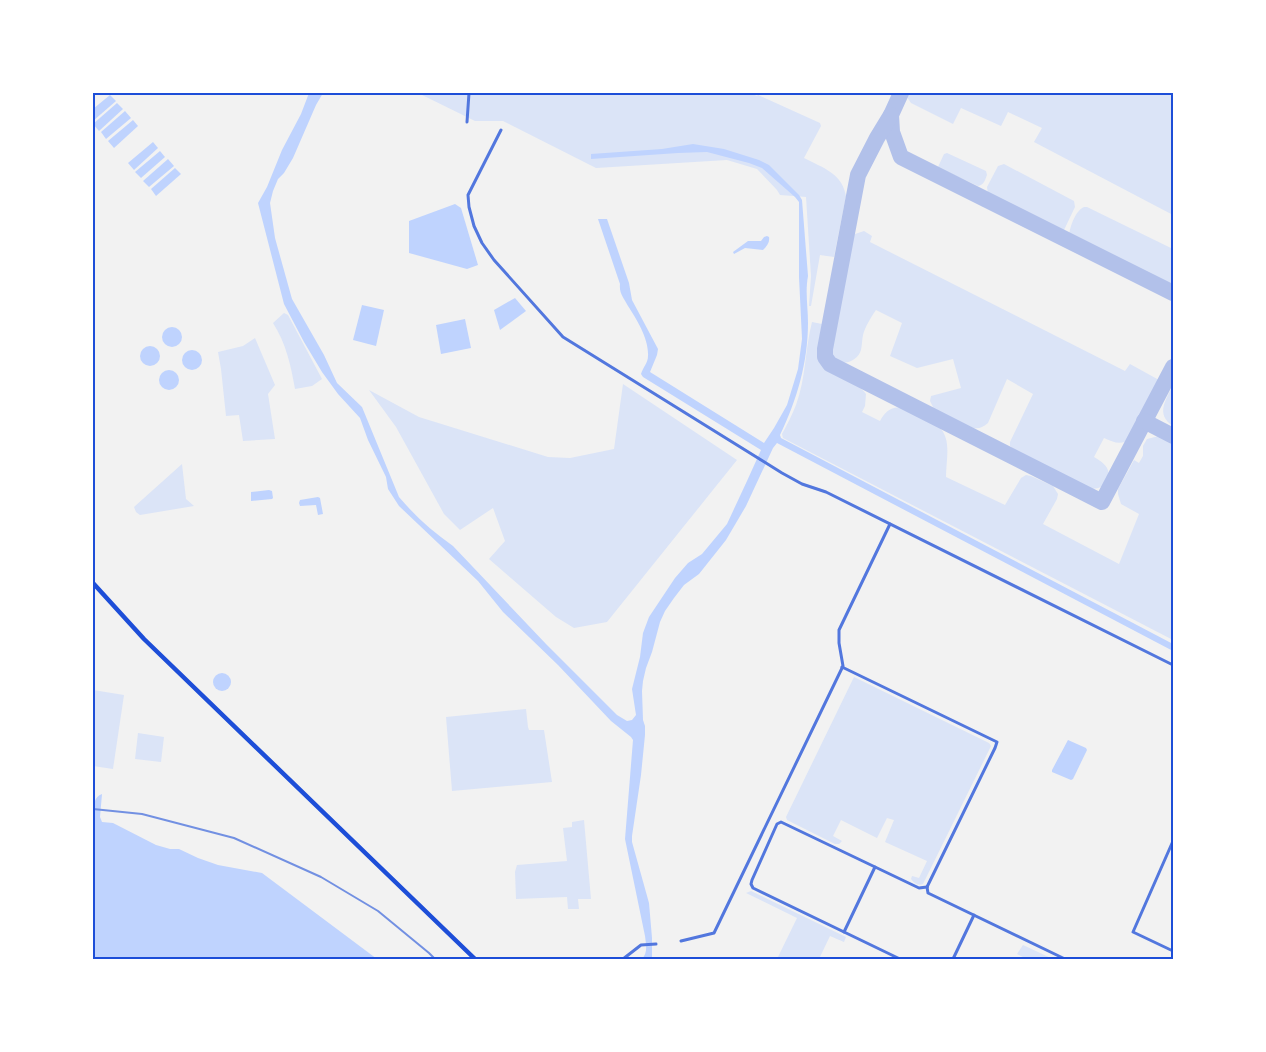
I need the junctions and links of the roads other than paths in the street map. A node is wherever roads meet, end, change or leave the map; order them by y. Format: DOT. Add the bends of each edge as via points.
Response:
graph roads {
  1 [pos="469,93"];
  2 [pos="466,122"];
  3 [pos="501,130"];
  4 [pos="890,524"];
  5 [pos="93,583"];
  6 [pos="1173,664"];
  7 [pos="842,667"];
  8 [pos="1173,841"];
  9 [pos="875,867"];
  10 [pos="927,887"];
  11 [pos="974,915"];
  12 [pos="844,932"];
  13 [pos="681,941"];
  14 [pos="656,944"];
  15 [pos="1173,951"];
  16 [pos="892,957"];
  17 [pos="475,959"];
  18 [pos="623,959"];
  19 [pos="900,959"];
  20 [pos="953,959"];
  21 [pos="1065,959"];
  1 -- 2 [label="street"];
  3 -- 4 [label="street" via="468,195 474,225 494,260 562,337 782,473"];
  4 -- 6 [label="street"];
  4 -- 7 [label="street" via="838,630"];
  5 -- 17 [label="main road" via="144,639"];
  7 -- 10 [label="street" via="997,742"];
  7 -- 13 [label="street" via="714,933"];
  8 -- 15 [label="street" via="1133,932"];
  9 -- 10 [label="street" via="919,888"];
  9 -- 12 [label="street"];
  9 -- 12 [label="street" via="785,823 777,824 752,880 753,888"];
  10 -- 11 [label="street" via="928,893"];
  11 -- 20 [label="street"];
  11 -- 21 [label="street"];
  12 -- 16 [label="street"];
  14 -- 18 [label="street" via="641,945"];
  16 -- 19 [label="street"];
}
